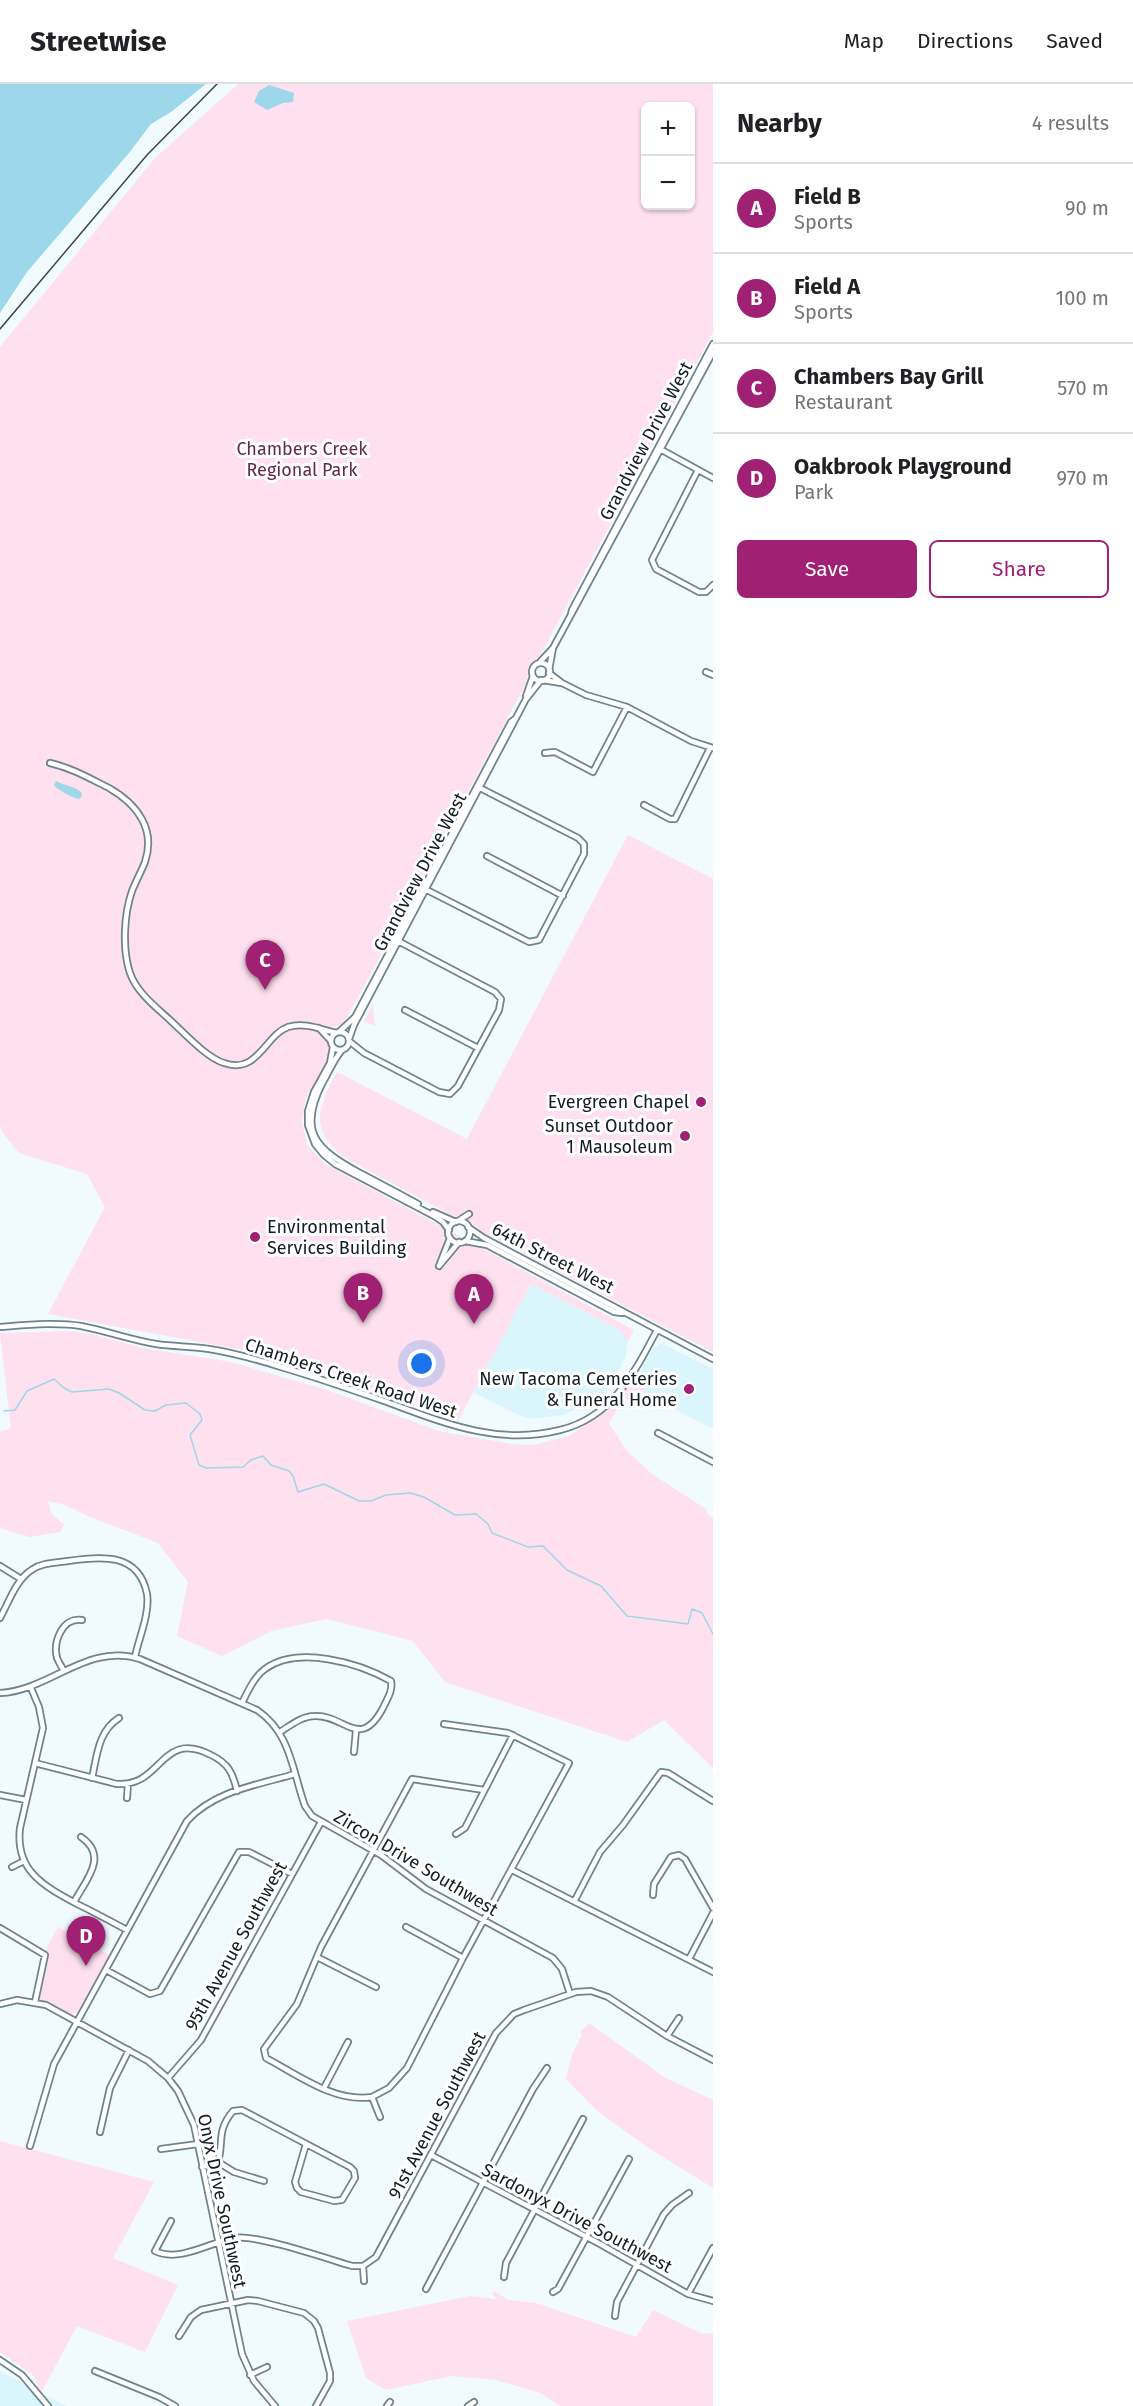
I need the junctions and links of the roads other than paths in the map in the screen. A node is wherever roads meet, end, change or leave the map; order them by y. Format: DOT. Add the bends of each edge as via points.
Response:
graph roads {
  1 [pos="713,344"];
  2 [pos="713,352"];
  3 [pos="659,449"];
  4 [pos="698,470"];
  5 [pos="713,478"];
  6 [pos="713,585"];
  7 [pos="554,648"];
  8 [pos="539,663"];
  9 [pos="549,671"];
  10 [pos="706,672"];
  11 [pos="713,675"];
  12 [pos="533,676"];
  13 [pos="542,680"];
  14 [pos="562,683"];
  15 [pos="526,699"];
  16 [pos="627,707"];
  17 [pos="711,748"];
  18 [pos="545,753"];
  19 [pos="50,764"];
  20 [pos="479,787"];
  21 [pos="644,805"];
  22 [pos="487,856"];
  23 [pos="425,889"];
  24 [pos="563,896"];
  25 [pos="397,941"];
  26 [pos="405,1010"];
  27 [pos="319,1028"];
  28 [pos="338,1033"];
  29 [pos="349,1040"];
  30 [pos="332,1044"];
  31 [pos="478,1048"];
  32 [pos="344,1049"];
  33 [pos="364,1053"];
  34 [pos="314,1138"];
  35 [pos="457,1221"];
  36 [pos="468,1226"];
  37 [pos="449,1230"];
  38 [pos="450,1238"];
  39 [pos="462,1242"];
  40 [pos="625,1314"];
  41 [pos="0,1327"];
  42 [pos="657,1330"];
  43 [pos="713,1359"];
  44 [pos="658,1433"];
  45 [pos="713,1462"];
  46 [pos="0,1566"];
  47 [pos="21,1579"];
  48 [pos="0,1618"];
  49 [pos="82,1620"];
  50 [pos="135,1657"];
  51 [pos="64,1671"];
  52 [pos="31,1688"];
  53 [pos="0,1693"];
  54 [pos="242,1703"];
  55 [pos="119,1718"];
  56 [pos="444,1724"];
  57 [pos="356,1730"];
  58 [pos="280,1732"];
  59 [pos="513,1735"];
  60 [pos="354,1752"];
  61 [pos="35,1763"];
  62 [pos="295,1774"];
  63 [pos="92,1778"];
  64 [pos="128,1784"];
  65 [pos="484,1790"];
  66 [pos="237,1791"];
  67 [pos="0,1795"];
  68 [pos="127,1798"];
  69 [pos="26,1800"];
  70 [pos="713,1801"];
  71 [pos="321,1822"];
  72 [pos="456,1834"];
  73 [pos="81,1837"];
  74 [pos="373,1851"];
  75 [pos="24,1861"];
  76 [pos="12,1867"];
  77 [pos="512,1870"];
  78 [pos="291,1874"];
  79 [pos="653,1895"];
  80 [pos="575,1900"];
  81 [pos="74,1902"];
  82 [pos="713,1908"];
  83 [pos="713,1913"];
  84 [pos="484,1920"];
  85 [pos="406,1927"];
  86 [pos="0,1928"];
  87 [pos="127,1930"];
  88 [pos="317,1957"];
  89 [pos="463,1958"];
  90 [pos="689,1959"];
  91 [pos="105,1970"];
  92 [pos="713,1972"];
  93 [pos="376,1987"];
  94 [pos="570,1994"];
  95 [pos="35,2002"];
  96 [pos="0,2004"];
  97 [pos="679,2018"];
  98 [pos="77,2022"];
  99 [pos="668,2036"];
  100 [pos="348,2042"];
  101 [pos="129,2050"];
  102 [pos="713,2060"];
  103 [pos="547,2068"];
  104 [pos="168,2078"];
  105 [pos="324,2088"];
  106 [pos="372,2097"];
  107 [pos="380,2117"];
  108 [pos="583,2119"];
  109 [pos="100,2132"];
  110 [pos="198,2144"];
  111 [pos="306,2144"];
  112 [pos="30,2146"];
  113 [pos="161,2149"];
  114 [pos="430,2155"];
  115 [pos="628,2159"];
  116 [pos="218,2162"];
  117 [pos="202,2167"];
  118 [pos="264,2181"];
  119 [pos="483,2182"];
  120 [pos="689,2193"];
  121 [pos="534,2210"];
  122 [pos="171,2221"];
  123 [pos="585,2237"];
  124 [pos="218,2242"];
  125 [pos="713,2248"];
  126 [pos="363,2266"];
  127 [pos="636,2266"];
  128 [pos="504,2277"];
  129 [pos="364,2281"];
  130 [pos="426,2289"];
  131 [pos="553,2292"];
  132 [pos="688,2294"];
  133 [pos="713,2301"];
  134 [pos="231,2303"];
  135 [pos="615,2316"];
  136 [pos="179,2336"];
  137 [pos="0,2360"];
  138 [pos="267,2367"];
  139 [pos="95,2371"];
  140 [pos="250,2375"];
  141 [pos="474,2402"];
  142 [pos="48,2406"];
  143 [pos="175,2406"];
  144 [pos="275,2406"];
  145 [pos="316,2406"];
  146 [pos="468,2406"];
  1 -- 3 [label="street, Grandview Drive West"];
  2 -- 3 [label="street, Grandview Drive West"];
  3 -- 4 [label="street"];
  3 -- 7 [label="street, Grandview Drive West"];
  4 -- 5 [label="street"];
  4 -- 6 [label="street" via="652,556 652,564 703,592"];
  7 -- 8 [label="street, Grandview Drive West"];
  7 -- 9 [label="street, Grandview Drive West"];
  8 -- 9 [label="street"];
  8 -- 12 [label="street" via="532,669"];
  9 -- 13 [label="street"];
  9 -- 14 [label="street"];
  10 -- 11 [label="street"];
  12 -- 13 [label="street"];
  12 -- 15 [label="street, Grandview Drive West"];
  13 -- 14 [label="street"];
  13 -- 15 [label="street, Grandview Drive West"];
  14 -- 16 [label="street" via="597,700"];
  15 -- 20 [label="street, Grandview Drive West"];
  16 -- 17 [label="street"];
  16 -- 18 [label="street" via="593,772 555,752"];
  17 -- 21 [label="street" via="675,819"];
  19 -- 27 [label="street" via="77,771 122,797 135,807 144,822 149,843 129,903 126,945 130,974 147,998 213,1057 227,1064 254,1059 287,1027"];
  20 -- 23 [label="street, Grandview Drive West"];
  20 -- 24 [label="street" via="584,844 584,854"];
  22 -- 24 [label="street"];
  23 -- 24 [label="street" via="534,942 539,940"];
  23 -- 25 [label="street, Grandview Drive West"];
  25 -- 28 [label="street, Grandview Drive West" via="355,1017"];
  25 -- 29 [label="street, Grandview Drive West"];
  25 -- 31 [label="street" via="491,989 501,999"];
  26 -- 31 [label="street"];
  27 -- 28 [label="street"];
  27 -- 30 [label="street"];
  28 -- 29 [label="street" via="346,1034"];
  28 -- 30 [label="street, Grandview Drive West"];
  29 -- 32 [label="street, Grandview Drive West"];
  29 -- 33 [label="street"];
  30 -- 32 [label="street"];
  30 -- 34 [label="street" via="330,1063 310,1102 308,1125"];
  31 -- 33 [label="street" via="450,1094"];
  32 -- 33 [label="street"];
  32 -- 34 [label="street" via="313,1103"];
  34 -- 35 [label="street" via="342,1164"];
  34 -- 37 [label="street" via="329,1160 434,1216"];
  35 -- 36 [label="street"];
  35 -- 36 [label="street" via="469,1214"];
  35 -- 37 [label="street"];
  36 -- 39 [label="street" via="469,1235"];
  36 -- 40 [label="street, 64th Street West"];
  37 -- 38 [label="street"];
  38 -- 39 [label="street"];
  38 -- 39 [label="street" via="439,1266"];
  39 -- 40 [label="street, 64th Street West" via="487,1245 614,1312"];
  40 -- 42 [label="street, 64th Street West"];
  41 -- 42 [label="street, Chambers Creek Road West" via="80,1326 135,1340 213,1349 281,1367 452,1426 517,1435 560,1430 598,1413 628,1382"];
  42 -- 43 [label="street"];
  44 -- 45 [label="street"];
  46 -- 47 [label="street"];
  47 -- 48 [label="street"];
  47 -- 50 [label="street" via="41,1565 96,1556 128,1565 139,1576 147,1597"];
  49 -- 51 [label="street" via="69,1622 60,1634 57,1657"];
  50 -- 51 [label="street, Zircon Drive Southwest" via="98,1657"];
  50 -- 54 [label="street, Zircon Drive Southwest"];
  51 -- 52 [label="street, Zircon Drive Southwest"];
  52 -- 53 [label="street, Zircon Drive Southwest"];
  52 -- 61 [label="street" via="43,1728"];
  54 -- 57 [label="street" via="260,1674 283,1661 332,1659 391,1681 390,1694 375,1722"];
  54 -- 58 [label="street, Zircon Drive Southwest" via="267,1717"];
  55 -- 63 [label="street" via="104,1732"];
  56 -- 59 [label="street"];
  57 -- 58 [label="street" via="316,1716"];
  57 -- 60 [label="street"];
  58 -- 62 [label="street, Zircon Drive Southwest"];
  59 -- 65 [label="street"];
  59 -- 77 [label="street" via="569,1763"];
  61 -- 63 [label="street"];
  61 -- 69 [label="street"];
  62 -- 66 [label="street"];
  62 -- 71 [label="street, Zircon Drive Southwest" via="304,1806"];
  63 -- 64 [label="street"];
  64 -- 66 [label="street" via="150,1774 172,1752 192,1747 225,1763"];
  64 -- 68 [label="street"];
  65 -- 72 [label="street" via="465,1828"];
  65 -- 74 [label="street" via="412,1779"];
  66 -- 87 [label="street" via="205,1804 187,1821"];
  67 -- 69 [label="street"];
  69 -- 75 [label="street" via="19,1835"];
  70 -- 80 [label="street" via="668,1773 661,1773 600,1852"];
  71 -- 74 [label="street, Zircon Drive Southwest"];
  71 -- 78 [label="street, 95th Avenue Southwest"];
  73 -- 81 [label="street" via="92,1846 95,1860"];
  74 -- 84 [label="street, Zircon Drive Southwest" via="426,1889"];
  74 -- 88 [label="street"];
  75 -- 76 [label="street"];
  75 -- 81 [label="street" via="40,1882"];
  77 -- 80 [label="street"];
  77 -- 84 [label="street"];
  78 -- 91 [label="street" via="249,1852 239,1852 157,1993 150,1994"];
  78 -- 104 [label="street, 95th Avenue Southwest" via="201,2040"];
  79 -- 82 [label="street" via="654,1884 671,1857 681,1856"];
  80 -- 90 [label="street"];
  81 -- 87 [label="street"];
  83 -- 90 [label="street"];
  84 -- 89 [label="street"];
  84 -- 94 [label="street, Zircon Drive Southwest" via="556,1961"];
  85 -- 89 [label="street"];
  86 -- 95 [label="street" via="44,1953"];
  87 -- 91 [label="street"];
  88 -- 93 [label="street"];
  88 -- 105 [label="street" via="297,2004 272,2036 264,2056"];
  89 -- 106 [label="street" via="402,2076"];
  90 -- 92 [label="street"];
  91 -- 98 [label="street"];
  94 -- 99 [label="street" via="591,1991 608,1997"];
  94 -- 114 [label="street, 91st Avenue Southwest" via="514,2014 500,2028"];
  95 -- 96 [label="street, Onyx Drive Southwest" via="17,2000"];
  95 -- 98 [label="street, Onyx Drive Southwest"];
  97 -- 99 [label="street"];
  98 -- 101 [label="street, Onyx Drive Southwest"];
  98 -- 112 [label="street" via="54,2064"];
  99 -- 102 [label="street"];
  100 -- 105 [label="street"];
  101 -- 104 [label="street, Onyx Drive Southwest"];
  101 -- 109 [label="street" via="110,2088"];
  103 -- 119 [label="street"];
  104 -- 110 [label="street, Onyx Drive Southwest" via="190,2112"];
  105 -- 106 [label="street" via="350,2098"];
  106 -- 107 [label="street"];
  108 -- 121 [label="street"];
  110 -- 113 [label="street"];
  110 -- 117 [label="street, Onyx Drive Southwest"];
  111 -- 111 [label="street" via="352,2168 355,2178 342,2199 334,2201 297,2189 295,2182"];
  111 -- 116 [label="street" via="242,2110 233,2111 222,2130"];
  114 -- 119 [label="street, Sardonyx Drive Southwest"];
  114 -- 126 [label="street, 91st Avenue Southwest" via="376,2257"];
  115 -- 123 [label="street"];
  116 -- 117 [label="street"];
  116 -- 118 [label="street" via="234,2172"];
  117 -- 124 [label="street, Onyx Drive Southwest"];
  119 -- 121 [label="street, Sardonyx Drive Southwest"];
  119 -- 130 [label="street"];
  120 -- 127 [label="street" via="666,2211"];
  121 -- 123 [label="street, Sardonyx Drive Southwest"];
  121 -- 128 [label="street" via="506,2263"];
  122 -- 124 [label="street" via="154,2251 175,2256"];
  123 -- 127 [label="street, Sardonyx Drive Southwest"];
  123 -- 131 [label="street"];
  124 -- 126 [label="street" via="250,2238"];
  124 -- 134 [label="street, Onyx Drive Southwest"];
  125 -- 132 [label="street"];
  126 -- 129 [label="street"];
  127 -- 132 [label="street, Sardonyx Drive Southwest"];
  127 -- 135 [label="street" via="617,2302"];
  132 -- 133 [label="street, Sardonyx Drive Southwest"];
  134 -- 136 [label="street" via="195,2314"];
  134 -- 140 [label="street, Onyx Drive Southwest"];
  134 -- 145 [label="street" via="258,2301 304,2313 314,2321 330,2377"];
  137 -- 142 [label="street" via="22,2374"];
  138 -- 140 [label="street"];
  139 -- 143 [label="street"];
  140 -- 144 [label="street, Onyx Drive Southwest"];
  141 -- 146 [label="street"];
}
